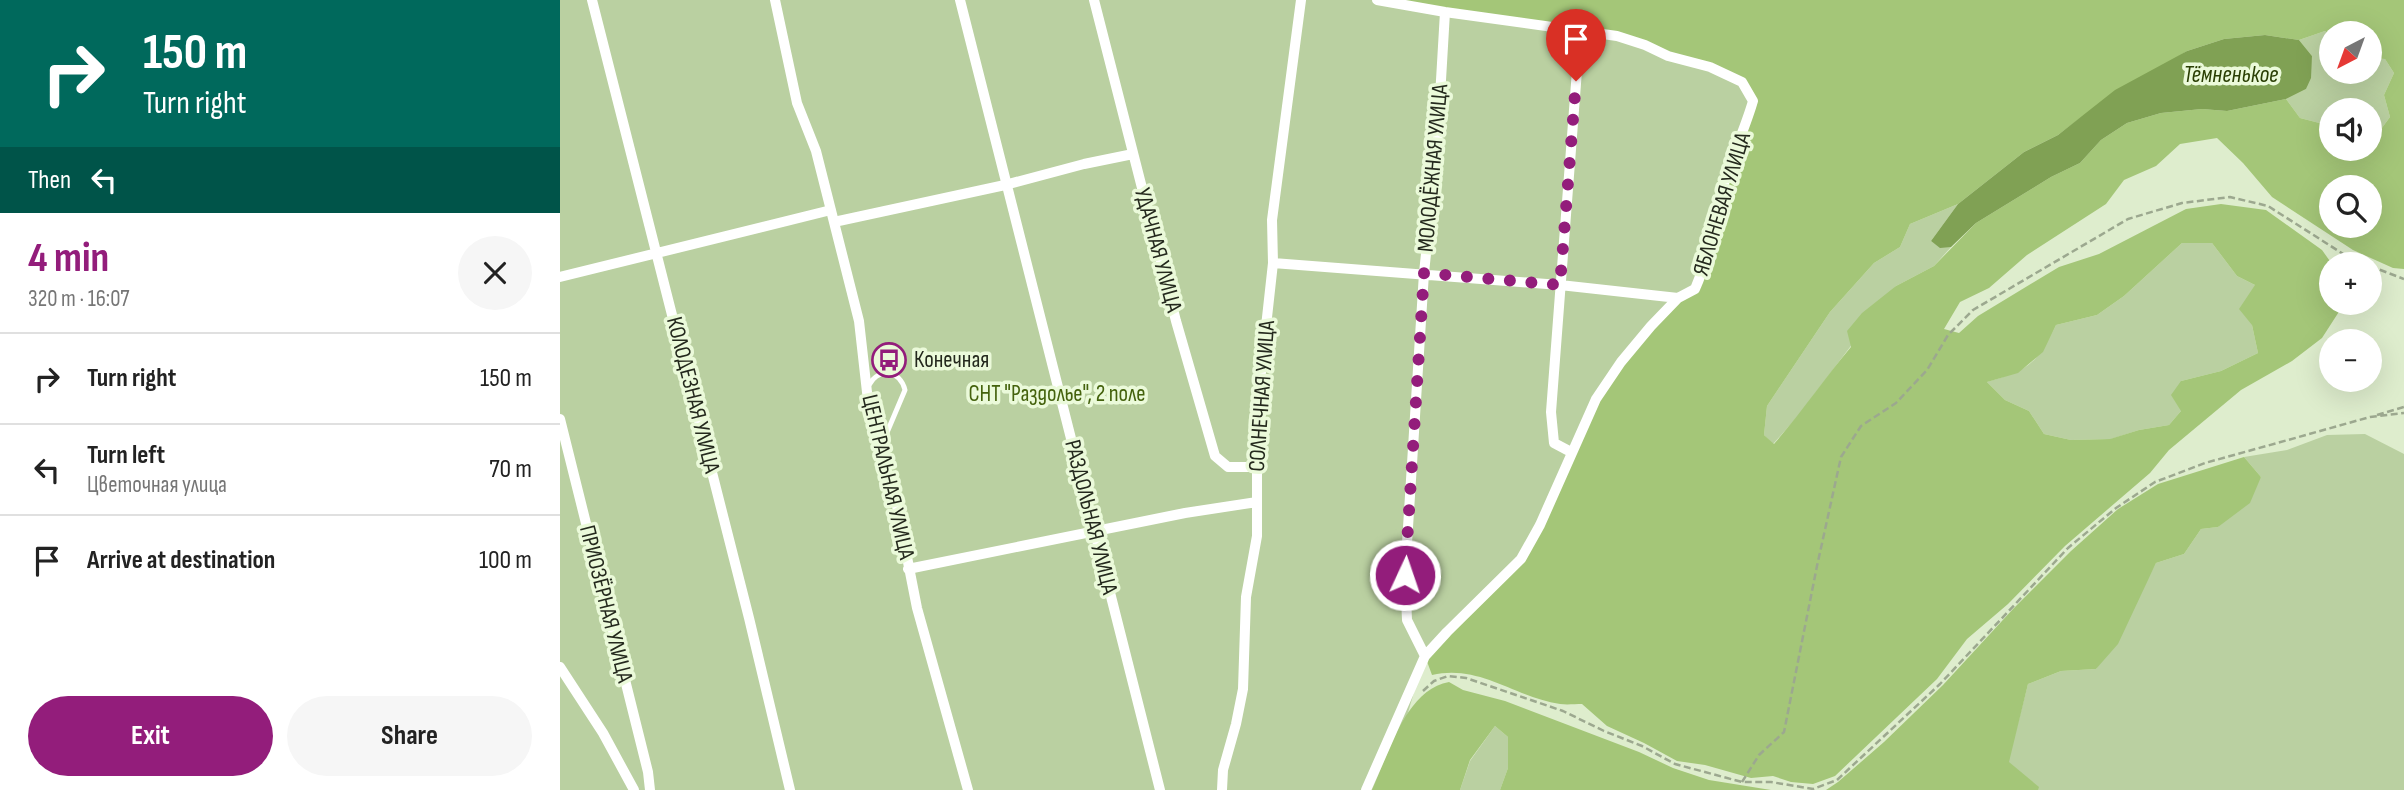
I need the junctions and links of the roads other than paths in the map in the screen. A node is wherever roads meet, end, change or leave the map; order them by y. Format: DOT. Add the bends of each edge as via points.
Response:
graph roads {
  1 [pos="593,0"];
  2 [pos="775,0"];
  3 [pos="960,0"];
  4 [pos="1094,0"];
  5 [pos="1301,0"];
  6 [pos="1377,0"];
  7 [pos="1444,12"];
  8 [pos="1580,31"];
  9 [pos="1133,154"];
  10 [pos="1005,185"];
  11 [pos="831,210"];
  12 [pos="834,222"];
  13 [pos="657,253"];
  14 [pos="1273,263"];
  15 [pos="1424,273"];
  16 [pos="560,277"];
  17 [pos="1560,285"];
  18 [pos="1678,298"];
  19 [pos="868,394"];
  20 [pos="560,419"];
  21 [pos="878,452"];
  22 [pos="1571,452"];
  23 [pos="1255,467"];
  24 [pos="1257,502"];
  25 [pos="1096,532"];
  26 [pos="908,569"];
  27 [pos="1425,656"];
  28 [pos="560,667"];
  29 [pos="634,790"];
  30 [pos="650,790"];
  31 [pos="790,790"];
  32 [pos="968,790"];
  33 [pos="1160,790"];
  34 [pos="1222,790"];
  35 [pos="1366,790"];
  1 -- 13 [label="street, КОЛОДЕЗНАЯ УЛИЦА"];
  2 -- 11 [label="street, ЦЕНТРАЛЬНАЯ УЛИЦА" via="797,103 816,150"];
  3 -- 10 [label="street, РАЗДОЛЬНАЯ УЛИЦА"];
  4 -- 9 [label="street, УДАЧНАЯ УЛИЦА"];
  5 -- 14 [label="street, СОЛНЕЧНАЯ УЛИЦА" via="1274,207"];
  6 -- 7 [label="street"];
  7 -- 8 [label="street"];
  7 -- 15 [label="street, МОЛОДЁЖНАЯ УЛИЦА"];
  8 -- 17 [label="street"];
  8 -- 18 [label="street, ЯБЛОНЕВАЯ УЛИЦА" via="1617,36 1710,67 1741,82 1753,101 1724,185 1702,274 1695,289"];
  9 -- 10 [label="street"];
  9 -- 23 [label="street, УДАЧНАЯ УЛИЦА" via="1215,456 1228,467"];
  10 -- 12 [label="street"];
  10 -- 25 [label="street, РАЗДОЛЬНАЯ УЛИЦА"];
  11 -- 12 [label="street, ЦЕНТРАЛЬНАЯ УЛИЦА"];
  11 -- 13 [label="street"];
  12 -- 19 [label="street, ЦЕНТРАЛЬНАЯ УЛИЦА" via="859,321"];
  13 -- 16 [label="street"];
  13 -- 31 [label="street, КОЛОДЕЗНАЯ УЛИЦА"];
  14 -- 15 [label="street"];
  14 -- 23 [label="street, СОЛНЕЧНАЯ УЛИЦА"];
  15 -- 17 [label="street"];
  15 -- 27 [label="street, МОЛОДЁЖНАЯ УЛИЦА" via="1405,575 1407,620"];
  17 -- 18 [label="street"];
  17 -- 22 [label="street" via="1551,412 1554,443"];
  18 -- 22 [label="street, ЯБЛОНЕВАЯ УЛИЦА" via="1621,362 1596,399"];
  19 -- 21 [label="street, ЦЕНТРАЛЬНАЯ УЛИЦА"];
  19 -- 21 [label="lane" via="870,382 885,372 897,375 905,390"];
  20 -- 30 [label="street, ПРИОЗЁРНАЯ УЛИЦА"];
  21 -- 26 [label="street, ЦЕНТРАЛЬНАЯ УЛИЦА" via="896,500"];
  22 -- 27 [label="street, ЯБЛОНЕВАЯ УЛИЦА" via="1521,559"];
  23 -- 24 [label="street, СОЛНЕЧНАЯ УЛИЦА"];
  24 -- 25 [label="street"];
  24 -- 34 [label="street, СОЛНЕЧНАЯ УЛИЦА" via="1257,536 1246,597 1243,689"];
  25 -- 26 [label="street"];
  25 -- 33 [label="street, РАЗДОЛЬНАЯ УЛИЦА"];
  26 -- 32 [label="street, ЦЕНТРАЛЬНАЯ УЛИЦА"];
  27 -- 35 [label="street, ЯБЛОНЕВАЯ УЛИЦА"];
  28 -- 29 [label="street"];
}
